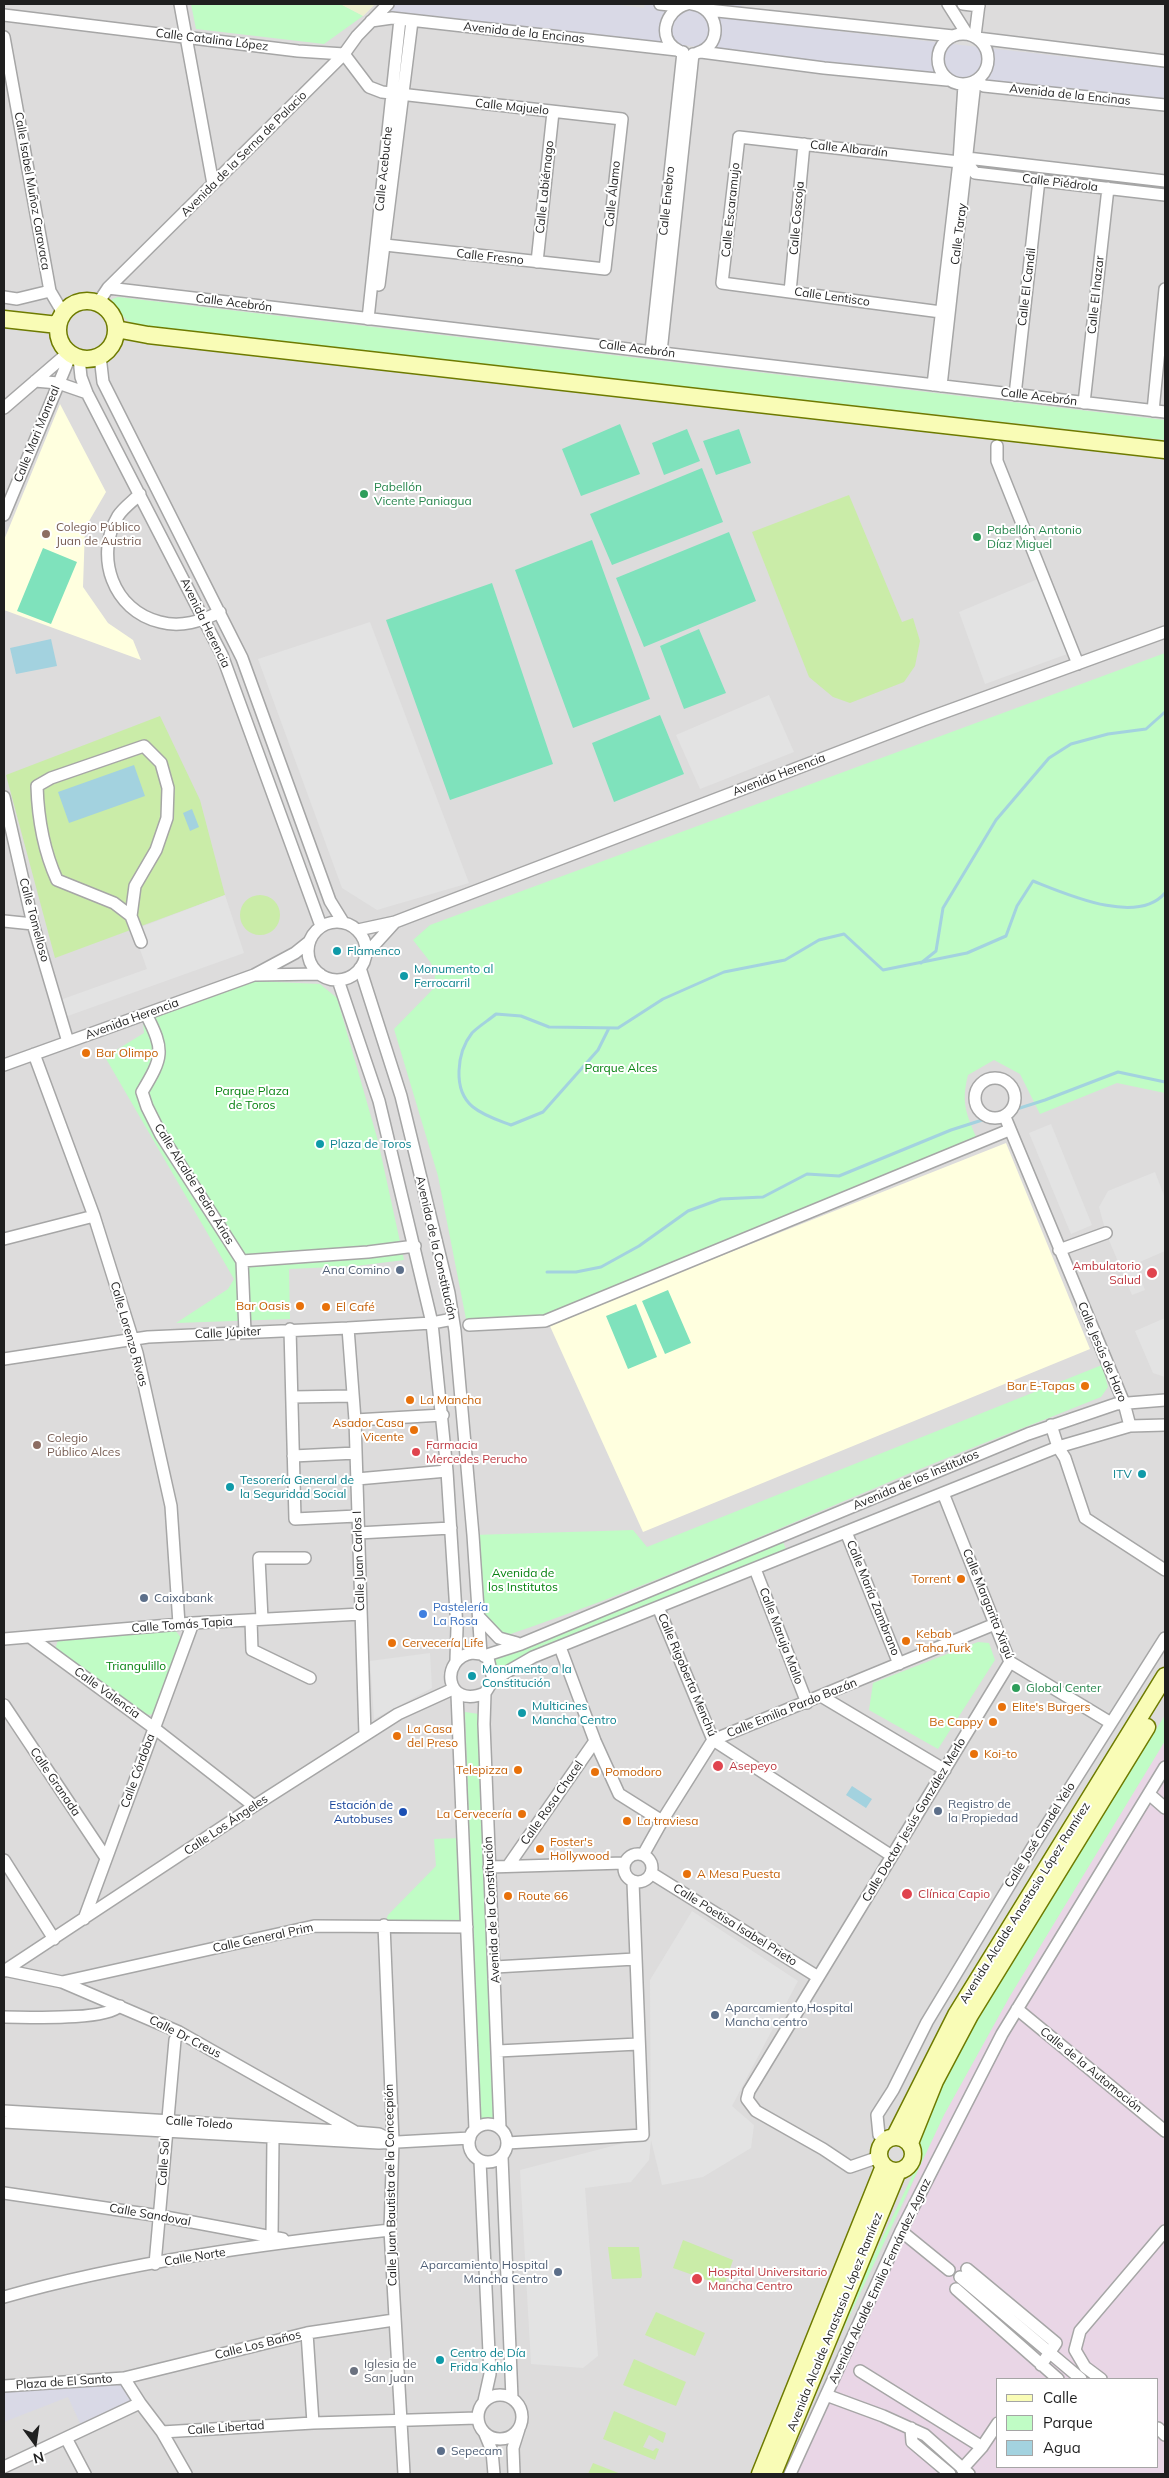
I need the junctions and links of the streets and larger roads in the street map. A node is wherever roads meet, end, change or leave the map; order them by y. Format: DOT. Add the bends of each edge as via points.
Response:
graph roads {
  1 [pos="180,4"];
  2 [pos="388,4"];
  3 [pos="660,4"];
  4 [pos="692,4"];
  5 [pos="948,4"];
  6 [pos="963,4"];
  7 [pos="683,5"];
  8 [pos="979,5"];
  9 [pos="708,10"];
  10 [pos="4,15"];
  11 [pos="400,19"];
  12 [pos="371,21"];
  13 [pos="412,21"];
  14 [pos="953,36"];
  15 [pos="973,36"];
  16 [pos="4,37"];
  17 [pos="187,37"];
  18 [pos="689,52"];
  19 [pos="344,54"];
  20 [pos="1165,61"];
  21 [pos="947,80"];
  22 [pos="972,83"];
  23 [pos="397,95"];
  24 [pos="1165,105"];
  25 [pos="553,112"];
  26 [pos="622,119"];
  27 [pos="738,137"];
  28 [pos="804,144"];
  29 [pos="964,161"];
  30 [pos="1040,180"];
  31 [pos="1165,181"];
  32 [pos="213,184"];
  33 [pos="1108,188"];
  34 [pos="1165,195"];
  35 [pos="380,245"];
  36 [pos="537,262"];
  37 [pos="605,269"];
  38 [pos="722,283"];
  39 [pos="108,288"];
  40 [pos="1165,289"];
  41 [pos="50,290"];
  42 [pos="790,292"];
  43 [pos="4,297"];
  44 [pos="98,303"];
  45 [pos="941,312"];
  46 [pos="4,319"];
  47 [pos="61,319"];
  48 [pos="371,319"];
  49 [pos="116,329"];
  50 [pos="656,352"];
  51 [pos="73,355"];
  52 [pos="100,356"];
  53 [pos="35,380"];
  54 [pos="58,382"];
  55 [pos="937,386"];
  56 [pos="87,393"];
  57 [pos="1015,394"];
  58 [pos="1084,403"];
  59 [pos="4,408"];
  60 [pos="1152,411"];
  61 [pos="1165,412"];
  62 [pos="997,446"];
  63 [pos="1165,450"];
  64 [pos="140,494"];
  65 [pos="4,515"];
  66 [pos="220,612"];
  67 [pos="204,619"];
  68 [pos="1165,632"];
  69 [pos="1078,664"];
  70 [pos="4,797"];
  71 [pos="4,844"];
  72 [pos="16,849"];
  73 [pos="131,916"];
  74 [pos="4,921"];
  75 [pos="343,922"];
  76 [pos="395,922"];
  77 [pos="33,924"];
  78 [pos="321,926"];
  79 [pos="358,930"];
  80 [pos="310,940"];
  81 [pos="142,942"];
  82 [pos="366,954"];
  83 [pos="360,968"];
  84 [pos="254,974"];
  85 [pos="320,974"];
  86 [pos="338,980"];
  87 [pos="146,1014"];
  88 [pos="68,1042"];
  89 [pos="34,1054"];
  90 [pos="4,1065"];
  91 [pos="1005,1117"];
  92 [pos="1009,1130"];
  93 [pos="94,1216"];
  94 [pos="1106,1233"];
  95 [pos="4,1239"];
  96 [pos="415,1246"];
  97 [pos="1059,1250"];
  98 [pos="242,1261"];
  99 [pos="453,1319"];
  100 [pos="432,1323"];
  101 [pos="469,1324"];
  102 [pos="348,1328"];
  103 [pos="290,1330"];
  104 [pos="245,1332"];
  105 [pos="132,1339"];
  106 [pos="4,1359"];
  107 [pos="353,1396"];
  108 [pos="292,1398"];
  109 [pos="1165,1400"];
  110 [pos="1124,1403"];
  111 [pos="443,1415"];
  112 [pos="355,1420"];
  113 [pos="1165,1424"];
  114 [pos="1050,1425"];
  115 [pos="1130,1426"];
  116 [pos="1058,1447"];
  117 [pos="356,1453"];
  118 [pos="293,1456"];
  119 [pos="447,1471"];
  120 [pos="357,1479"];
  121 [pos="943,1493"];
  122 [pos="357,1516"];
  123 [pos="451,1528"];
  124 [pos="846,1532"];
  125 [pos="358,1533"];
  126 [pos="781,1536"];
  127 [pos="788,1555"];
  128 [pos="305,1558"];
  129 [pos="754,1569"];
  130 [pos="1165,1570"];
  131 [pos="658,1607"];
  132 [pos="361,1614"];
  133 [pos="480,1618"];
  134 [pos="256,1619"];
  135 [pos="193,1623"];
  136 [pos="179,1624"];
  137 [pos="995,1624"];
  138 [pos="30,1637"];
  139 [pos="1165,1638"];
  140 [pos="4,1640"];
  141 [pos="521,1644"];
  142 [pos="560,1647"];
  143 [pos="482,1655"];
  144 [pos="456,1660"];
  145 [pos="1010,1662"];
  146 [pos="899,1664"];
  147 [pos="1165,1676"];
  148 [pos="310,1678"];
  149 [pos="493,1680"];
  150 [pos="455,1691"];
  151 [pos="485,1692"];
  152 [pos="821,1696"];
  153 [pos="1165,1698"];
  154 [pos="807,1703"];
  155 [pos="4,1705"];
  156 [pos="1111,1723"];
  157 [pos="154,1728"];
  158 [pos="365,1735"];
  159 [pos="595,1740"];
  160 [pos="713,1740"];
  161 [pos="1165,1766"];
  162 [pos="945,1770"];
  163 [pos="1148,1794"];
  164 [pos="254,1806"];
  165 [pos="1165,1808"];
  166 [pos="662,1821"];
  167 [pos="643,1855"];
  168 [pos="892,1856"];
  169 [pos="106,1858"];
  170 [pos="4,1860"];
  171 [pos="624,1864"];
  172 [pos="508,1866"];
  173 [pos="489,1867"];
  174 [pos="651,1873"];
  175 [pos="633,1882"];
  176 [pos="84,1919"];
  177 [pos="384,1925"];
  178 [pos="467,1927"];
  179 [pos="54,1939"];
  180 [pos="635,1960"];
  181 [pos="495,1967"];
  182 [pos="4,1970"];
  183 [pos="818,1977"];
  184 [pos="62,1982"];
  185 [pos="120,2006"];
  186 [pos="1017,2009"];
  187 [pos="4,2016"];
  188 [pos="179,2032"];
  189 [pos="638,2044"];
  190 [pos="498,2051"];
  191 [pos="4,2111"];
  192 [pos="4,2122"];
  193 [pos="167,2126"];
  194 [pos="500,2128"];
  195 [pos="1165,2130"];
  196 [pos="355,2132"];
  197 [pos="472,2133"];
  198 [pos="273,2138"];
  199 [pos="897,2139"];
  200 [pos="393,2141"];
  201 [pos="507,2143"];
  202 [pos="502,2157"];
  203 [pos="480,2161"];
  204 [pos="887,2165"];
  205 [pos="4,2193"];
  206 [pos="160,2216"];
  207 [pos="390,2230"];
  208 [pos="901,2231"];
  209 [pos="1165,2231"];
  210 [pos="272,2237"];
  211 [pos="295,2241"];
  212 [pos="155,2264"];
  213 [pos="949,2270"];
  214 [pos="964,2273"];
  215 [pos="956,2289"];
  216 [pos="4,2297"];
  217 [pos="394,2320"];
  218 [pos="307,2333"];
  219 [pos="1050,2353"];
  220 [pos="1041,2365"];
  221 [pos="860,2371"];
  222 [pos="124,2378"];
  223 [pos="1057,2378"];
  224 [pos="1080,2378"];
  225 [pos="1100,2378"];
  226 [pos="4,2386"];
  227 [pos="826,2395"];
  228 [pos="512,2398"];
  229 [pos="484,2401"];
  230 [pos="140,2403"];
  231 [pos="478,2418"];
  232 [pos="401,2421"];
  233 [pos="313,2423"];
  234 [pos="996,2426"];
  235 [pos="910,2428"];
  236 [pos="519,2429"];
  237 [pos="162,2432"];
  238 [pos="485,2434"];
  239 [pos="66,2438"];
  240 [pos="982,2447"];
  241 [pos="4,2467"];
  242 [pos="966,2472"];
  243 [pos="85,2474"];
  244 [pos="186,2474"];
  245 [pos="404,2474"];
  246 [pos="494,2474"];
  247 [pos="514,2474"];
  248 [pos="760,2474"];
  249 [pos="773,2474"];
  250 [pos="790,2474"];
  251 [pos="950,2474"];
  1 -- 17 [label="street"];
  2 -- 12 [label="street, Avenida de la Serna de Palacio"];
  3 -- 7 [label="street"];
  4 -- 9 [label="street"];
  5 -- 15 [label="street"];
  6 -- 8 [label="street"];
  7 -- 18 [label="street" via="669,15 665,28 668,41"];
  8 -- 15 [label="street"];
  9 -- 14 [label="street"];
  9 -- 18 [label="street" via="716,32 711,44"];
  10 -- 17 [label="street, Calle Catalina López"];
  11 -- 12 [label="street, Avenida de la Encinas"];
  11 -- 13 [label="street, Avenida de la Encinas"];
  11 -- 23 [label="street, Calle Acebuche"];
  12 -- 19 [label="street, Avenida de la Serna de Palacio"];
  13 -- 18 [label="street, Avenida de la Encinas"];
  13 -- 23 [label="street, Calle Acebuche"];
  14 -- 15 [label="street"];
  14 -- 21 [label="street" via="942,44 937,56 939,70"];
  15 -- 20 [label="street"];
  15 -- 22 [label="street" via="983,44 988,54 988,65 984,75"];
  16 -- 41 [label="street, Calle Isabel Muñoz Caravaca"];
  17 -- 19 [label="street, Calle Catalina López"];
  17 -- 32 [label="street"];
  18 -- 21 [label="street, Avenida de la Encinas"];
  18 -- 50 [label="street, Calle Enebro"];
  19 -- 23 [label="street" via="369,88"];
  19 -- 32 [label="street, Avenida de la Serna de Palacio"];
  21 -- 22 [label="street"];
  22 -- 24 [label="street, Avenida de la Encinas"];
  22 -- 29 [label="street, Calle Taray"];
  23 -- 25 [label="street, Calle Majuelo"];
  23 -- 35 [label="street, Calle Acebuche"];
  25 -- 26 [label="street, Calle Majuelo"];
  25 -- 36 [label="street, Calle Labiérnago"];
  26 -- 37 [label="street, Calle Álamo"];
  27 -- 28 [label="street, Calle Albardín"];
  27 -- 38 [label="street, Calle Escaramujo"];
  28 -- 29 [label="street, Calle Albardín"];
  28 -- 42 [label="street, Calle Coscoja"];
  29 -- 30 [label="street, Calle Piédrola" via="975,173"];
  29 -- 31 [label="street, Calle Albardín"];
  29 -- 45 [label="street, Calle Taray"];
  29 -- 55 [label="street, Calle Taray"];
  30 -- 33 [label="street, Calle Piédrola"];
  30 -- 57 [label="street, Calle El Candil"];
  32 -- 39 [label="street, Avenida de la Serna de Palacio"];
  33 -- 34 [label="street, Calle Piédrola"];
  33 -- 58 [label="street, Calle El Inazar"];
  35 -- 36 [label="street, Calle Fresno"];
  35 -- 48 [label="street, Calle Acebuche"];
  36 -- 37 [label="street, Calle Fresno"];
  38 -- 42 [label="street, Calle Lentisco"];
  39 -- 44 [label="street, Avenida de la Serna de Palacio"];
  39 -- 48 [label="street, Calle Acebrón"];
  40 -- 60 [label="street"];
  41 -- 43 [label="street" via="16,299"];
  41 -- 47 [label="street, Calle Isabel Muñoz Caravaca"];
  42 -- 45 [label="street, Calle Lentisco"];
  44 -- 47 [label="street" via="75,304"];
  44 -- 49 [label="street" via="110,312"];
  45 -- 55 [label="street, Calle Taray"];
  46 -- 47 [label="street"];
  47 -- 51 [label="street" via="61,343"];
  48 -- 50 [label="street, Calle Acebrón"];
  49 -- 52 [label="street" via="112,346"];
  49 -- 63 [label="street"];
  50 -- 55 [label="street, Calle Acebrón"];
  51 -- 52 [label="street" via="88,359"];
  51 -- 53 [label="street"];
  51 -- 54 [label="street, Calle Mari Monreal"];
  51 -- 56 [label="street, Avenida Herencia"];
  52 -- 66 [label="street, Avenida Herencia" via="103,382"];
  53 -- 54 [label="street"];
  53 -- 59 [label="street"];
  54 -- 56 [label="street"];
  54 -- 65 [label="street, Calle Mari Monreal"];
  55 -- 57 [label="street, Calle Acebrón"];
  56 -- 64 [label="street, Avenida Herencia"];
  57 -- 58 [label="street, Calle Acebrón"];
  58 -- 60 [label="street, Calle Acebrón"];
  60 -- 61 [label="street, Calle Acebrón"];
  62 -- 69 [label="street" via="997,461"];
  64 -- 67 [label="street, Avenida Herencia"];
  64 -- 67 [label="street" via="119,514 109,535 107,557 111,580 123,599 161,623 183,624"];
  66 -- 67 [label="street"];
  66 -- 75 [label="street, Avenida Herencia" via="242,658 330,901"];
  67 -- 78 [label="street, Avenida Herencia" via="222,655"];
  68 -- 69 [label="street, Avenida Herencia"];
  69 -- 76 [label="street, Avenida Herencia"];
  70 -- 72 [label="street, Calle Tomelloso"];
  71 -- 72 [label="street"];
  72 -- 77 [label="street, Calle Tomelloso"];
  73 -- 73 [label="street" via="135,886 156,850 167,818 168,788 161,763 144,746 50,778 37,786 46,857 57,880 114,903"];
  73 -- 81 [label="street"];
  74 -- 77 [label="street"];
  75 -- 78 [label="street"];
  75 -- 79 [label="street"];
  76 -- 79 [label="street, Avenida Herencia"];
  76 -- 82 [label="street, Avenida Herencia"];
  77 -- 88 [label="street, Calle Tomelloso"];
  78 -- 80 [label="street, Avenida Herencia"];
  79 -- 82 [label="street" via="366,945"];
  80 -- 84 [label="street, Avenida Herencia" via="295,953"];
  80 -- 85 [label="street" via="309,959"];
  82 -- 83 [label="street, Avenida Herencia"];
  83 -- 86 [label="street"];
  83 -- 99 [label="street, Avenida de la Constitución" via="401,1096"];
  84 -- 85 [label="street"];
  84 -- 87 [label="street, Avenida Herencia"];
  85 -- 86 [label="street"];
  86 -- 96 [label="street, Avenida de la Constitución" via="379,1101"];
  87 -- 88 [label="street, Avenida Herencia"];
  87 -- 98 [label="street, Calle Alcalde Pedro Árias" via="158,1038 160,1058 142,1092 147,1107 161,1135"];
  88 -- 89 [label="street, Avenida Herencia"];
  89 -- 90 [label="street, Avenida Herencia"];
  89 -- 93 [label="street, Calle Lorenzo Rivas"];
  91 -- 92 [label="street, Calle Jesús de Haro"];
  92 -- 97 [label="street, Calle Jesús de Haro"];
  92 -- 101 [label="street" via="545,1321"];
  93 -- 95 [label="street"];
  93 -- 105 [label="street, Calle Lorenzo Rivas"];
  94 -- 97 [label="street"];
  96 -- 98 [label="street"];
  96 -- 100 [label="street, Avenida de la Constitución"];
  97 -- 110 [label="street, Calle Jesús de Haro"];
  98 -- 104 [label="street"];
  99 -- 100 [label="street, Calle Júpiter"];
  99 -- 133 [label="street, Avenida de la Constitución"];
  100 -- 102 [label="street, Calle Júpiter"];
  100 -- 111 [label="street, Avenida de la Constitución"];
  102 -- 103 [label="street, Calle Júpiter"];
  102 -- 107 [label="street, Calle Juan Carlos I"];
  103 -- 104 [label="street, Calle Júpiter"];
  103 -- 108 [label="street"];
  104 -- 105 [label="street, Calle Júpiter"];
  105 -- 106 [label="street, Calle Júpiter"];
  105 -- 136 [label="street, Calle Lorenzo Rivas" via="171,1506"];
  107 -- 108 [label="street"];
  107 -- 112 [label="street, Calle Juan Carlos I"];
  108 -- 118 [label="street"];
  109 -- 110 [label="street, Avenida de los Institutos"];
  110 -- 114 [label="street, Avenida de los Institutos"];
  110 -- 115 [label="street, Calle Jesús de Haro"];
  111 -- 112 [label="street"];
  111 -- 119 [label="street, Avenida de la Constitución"];
  112 -- 117 [label="street, Calle Juan Carlos I"];
  113 -- 115 [label="street, Avenida de los Institutos"];
  114 -- 116 [label="street"];
  114 -- 126 [label="street, Avenida de los Institutos"];
  115 -- 116 [label="street, Avenida de los Institutos"];
  116 -- 121 [label="street, Avenida de los Institutos"];
  116 -- 130 [label="street" via="1065,1458 1085,1518"];
  117 -- 118 [label="street"];
  117 -- 120 [label="street, Calle Juan Carlos I"];
  118 -- 122 [label="street" via="295,1519"];
  119 -- 120 [label="street"];
  119 -- 123 [label="street, Avenida de la Constitución"];
  120 -- 122 [label="street, Calle Juan Carlos I"];
  121 -- 124 [label="street, Avenida de los Institutos"];
  121 -- 137 [label="street, Calle Margarita Xirgú"];
  122 -- 125 [label="street, Calle Juan Carlos I"];
  123 -- 125 [label="street"];
  123 -- 144 [label="street, Avenida de la Constitución"];
  124 -- 127 [label="street, Avenida de los Institutos"];
  124 -- 146 [label="street, Calle María Zambrano"];
  125 -- 132 [label="street, Calle Juan Carlos I"];
  126 -- 127 [label="street"];
  126 -- 141 [label="street, Avenida de los Institutos"];
  127 -- 129 [label="street, Avenida de los Institutos"];
  128 -- 134 [label="street" via="259,1558"];
  129 -- 131 [label="street, Avenida de los Institutos"];
  129 -- 154 [label="street, Calle Maruja Mallo"];
  131 -- 142 [label="street, Avenida de los Institutos"];
  131 -- 160 [label="street, Calle Rigoberta Menchú"];
  132 -- 134 [label="street, Calle Tomás Tapia"];
  132 -- 158 [label="street, Calle Juan Carlos I"];
  133 -- 141 [label="street" via="498,1638"];
  133 -- 143 [label="street, Avenida de la Constitución"];
  134 -- 135 [label="street, Calle Tomás Tapia"];
  134 -- 148 [label="street" via="252,1650"];
  135 -- 136 [label="street, Calle Tomás Tapia"];
  135 -- 157 [label="street, Calle Córdoba"];
  136 -- 138 [label="street, Calle Tomás Tapia"];
  137 -- 145 [label="street, Calle Margarita Xirgú"];
  137 -- 146 [label="street, Calle Emilia Pardo Bazán"];
  138 -- 140 [label="street, Calle Tomás Tapia"];
  138 -- 157 [label="street, Calle Valencia"];
  139 -- 156 [label="street, Calle José Candel Yelo"];
  141 -- 143 [label="street, Avenida de los Institutos"];
  142 -- 149 [label="street, Avenida de los Institutos" via="509,1668"];
  142 -- 159 [label="street"];
  143 -- 144 [label="street" via="464,1654"];
  143 -- 149 [label="street" via="491,1664"];
  144 -- 150 [label="street" via="451,1674"];
  145 -- 156 [label="street, Calle Margarita Xirgú"];
  145 -- 162 [label="street, Calle Doctor Jesús González Merlo"];
  146 -- 152 [label="street, Calle Emilia Pardo Bazán"];
  147 -- 199 [label="street, Avenida Alcalde Anastasio López Ramírez" via="956,2015"];
  149 -- 151 [label="street"];
  150 -- 151 [label="street" via="470,1697"];
  150 -- 158 [label="street, Calle Los Ángeles" via="398,1714"];
  150 -- 178 [label="street, Avenida de la Constitución"];
  151 -- 173 [label="street, Avenida de la Constitución"];
  152 -- 154 [label="street, Calle Emilia Pardo Bazán"];
  152 -- 162 [label="street"];
  153 -- 199 [label="street, Avenida Alcalde Anastasio López Ramírez"];
  154 -- 160 [label="street, Calle Emilia Pardo Bazán"];
  155 -- 169 [label="street, Calle Granada"];
  156 -- 199 [label="street, Calle José Candel Yelo" via="927,2022 877,2115 879,2134"];
  157 -- 164 [label="street, Calle Valencia"];
  157 -- 169 [label="street, Calle Córdoba"];
  158 -- 164 [label="street, Calle Los Ángeles"];
  159 -- 166 [label="street" via="618,1794"];
  159 -- 172 [label="street, Calle Rosa Chacel"];
  160 -- 166 [label="street, Calle Emilia Pardo Bazán"];
  160 -- 168 [label="street, Calle Rigoberta Menchú"];
  161 -- 163 [label="street, Avenida Alcalde Emilio Fernández Agraz"];
  162 -- 168 [label="street, Calle Doctor Jesús González Merlo"];
  163 -- 165 [label="street"];
  163 -- 186 [label="street, Avenida Alcalde Emilio Fernández Agraz"];
  164 -- 176 [label="street, Calle Los Ángeles"];
  166 -- 167 [label="street, Calle Emilia Pardo Bazán"];
  167 -- 171 [label="street" via="632,1855"];
  167 -- 174 [label="street" via="651,1862"];
  168 -- 183 [label="street, Calle Doctor Jesús González Merlo"];
  169 -- 176 [label="street, Calle Córdoba"];
  170 -- 179 [label="street"];
  171 -- 172 [label="street"];
  171 -- 175 [label="street" via="625,1875"];
  172 -- 173 [label="street"];
  173 -- 181 [label="street, Avenida de la Constitución"];
  174 -- 175 [label="street" via="646,1880"];
  174 -- 183 [label="street, Calle Poetisa Isabel Prieto"];
  175 -- 180 [label="street"];
  176 -- 179 [label="street, Calle Los Ángeles"];
  177 -- 178 [label="street, Calle General Prim"];
  177 -- 184 [label="street, Calle General Prim" via="314,1926"];
  177 -- 200 [label="street, Calle Juan Bautista de la Concecpión"];
  178 -- 197 [label="street, Avenida de la Constitución"];
  179 -- 182 [label="street, Calle Los Ángeles"];
  180 -- 181 [label="street"];
  180 -- 189 [label="street"];
  181 -- 190 [label="street, Avenida de la Constitución"];
  182 -- 184 [label="street, Calle Dr Creus"];
  183 -- 204 [label="street, Calle Doctor Jesús González Merlo" via="749,2090 747,2100 756,2111 850,2167"];
  184 -- 185 [label="street, Calle Dr Creus"];
  185 -- 187 [label="street" via="113,2012 90,2015"];
  185 -- 188 [label="street, Calle Dr Creus"];
  186 -- 195 [label="street, Calle de la Automoción"];
  186 -- 208 [label="street, Avenida Alcalde Emilio Fernández Agraz"];
  188 -- 193 [label="street, Calle Sol" via="175,2040"];
  188 -- 196 [label="street, Calle Dr Creus"];
  189 -- 190 [label="street"];
  189 -- 201 [label="street" via="643,2136"];
  190 -- 194 [label="street, Avenida de la Constitución"];
  191 -- 193 [label="street, Calle Toledo"];
  192 -- 193 [label="street, Calle Toledo"];
  193 -- 196 [label="street, Calle Toledo"];
  193 -- 198 [label="street, Calle Toledo"];
  193 -- 206 [label="street, Calle Sol"];
  194 -- 197 [label="street" via="490,2124"];
  194 -- 201 [label="street"];
  196 -- 200 [label="street, Calle Toledo" via="379,2134"];
  197 -- 200 [label="street, Calle Toledo"];
  197 -- 203 [label="street" via="471,2152"];
  198 -- 200 [label="street, Calle Toledo"];
  198 -- 210 [label="street"];
  199 -- 204 [label="street" via="880,2147"];
  199 -- 204 [label="street" via="913,2150 910,2164"];
  200 -- 207 [label="street, Calle Juan Bautista de la Concecpión"];
  201 -- 202 [label="street"];
  202 -- 203 [label="street" via="492,2162"];
  202 -- 228 [label="street"];
  203 -- 229 [label="street" via="490,2374"];
  204 -- 248 [label="street, Avenida Alcalde Anastasio López Ramírez"];
  204 -- 249 [label="street, Avenida Alcalde Anastasio López Ramírez"];
  205 -- 206 [label="street, Calle Sandoval"];
  206 -- 210 [label="street, Calle Sandoval"];
  206 -- 212 [label="street, Calle Sol"];
  207 -- 211 [label="street, Calle Norte"];
  207 -- 217 [label="street, Calle Juan Bautista de la Concecpión"];
  208 -- 213 [label="street"];
  208 -- 227 [label="street, Avenida Alcalde Emilio Fernández Agraz"];
  209 -- 225 [label="street" via="1080,2331 1075,2350 1085,2367"];
  210 -- 211 [label="street, Calle Sandoval"];
  211 -- 212 [label="street, Calle Norte"];
  212 -- 216 [label="street, Calle Norte"];
  214 -- 219 [label="street" via="1056,2343"];
  215 -- 220 [label="street"];
  217 -- 218 [label="street, Calle Los Baños"];
  217 -- 232 [label="street, Calle Juan Bautista de la Concecpión"];
  218 -- 222 [label="street, Calle Los Baños"];
  218 -- 233 [label="street"];
  219 -- 220 [label="street"];
  219 -- 224 [label="street"];
  220 -- 223 [label="street"];
  221 -- 240 [label="street"];
  222 -- 226 [label="street, Plaza de El Santo"];
  222 -- 230 [label="street, Plaza de El Santo"];
  227 -- 235 [label="street"];
  227 -- 250 [label="street, Avenida Alcalde Emilio Fernández Agraz"];
  228 -- 229 [label="street" via="500,2395"];
  228 -- 236 [label="street" via="523,2416"];
  229 -- 231 [label="street"];
  230 -- 237 [label="street"];
  230 -- 239 [label="street"];
  231 -- 232 [label="street, Calle Libertad"];
  231 -- 238 [label="street"];
  232 -- 233 [label="street, Calle Libertad"];
  232 -- 245 [label="street, Calle Juan Bautista de la Concecpión"];
  233 -- 237 [label="street, Calle Libertad"];
  234 -- 240 [label="street"];
  235 -- 242 [label="street" via="925,2435"];
  235 -- 251 [label="street" via="912,2442"];
  236 -- 238 [label="street" via="503,2440"];
  236 -- 247 [label="street" via="513,2448"];
  237 -- 244 [label="street"];
  238 -- 246 [label="street" via="492,2451"];
  239 -- 241 [label="street"];
  239 -- 243 [label="street"];
  240 -- 242 [label="street"];
}
